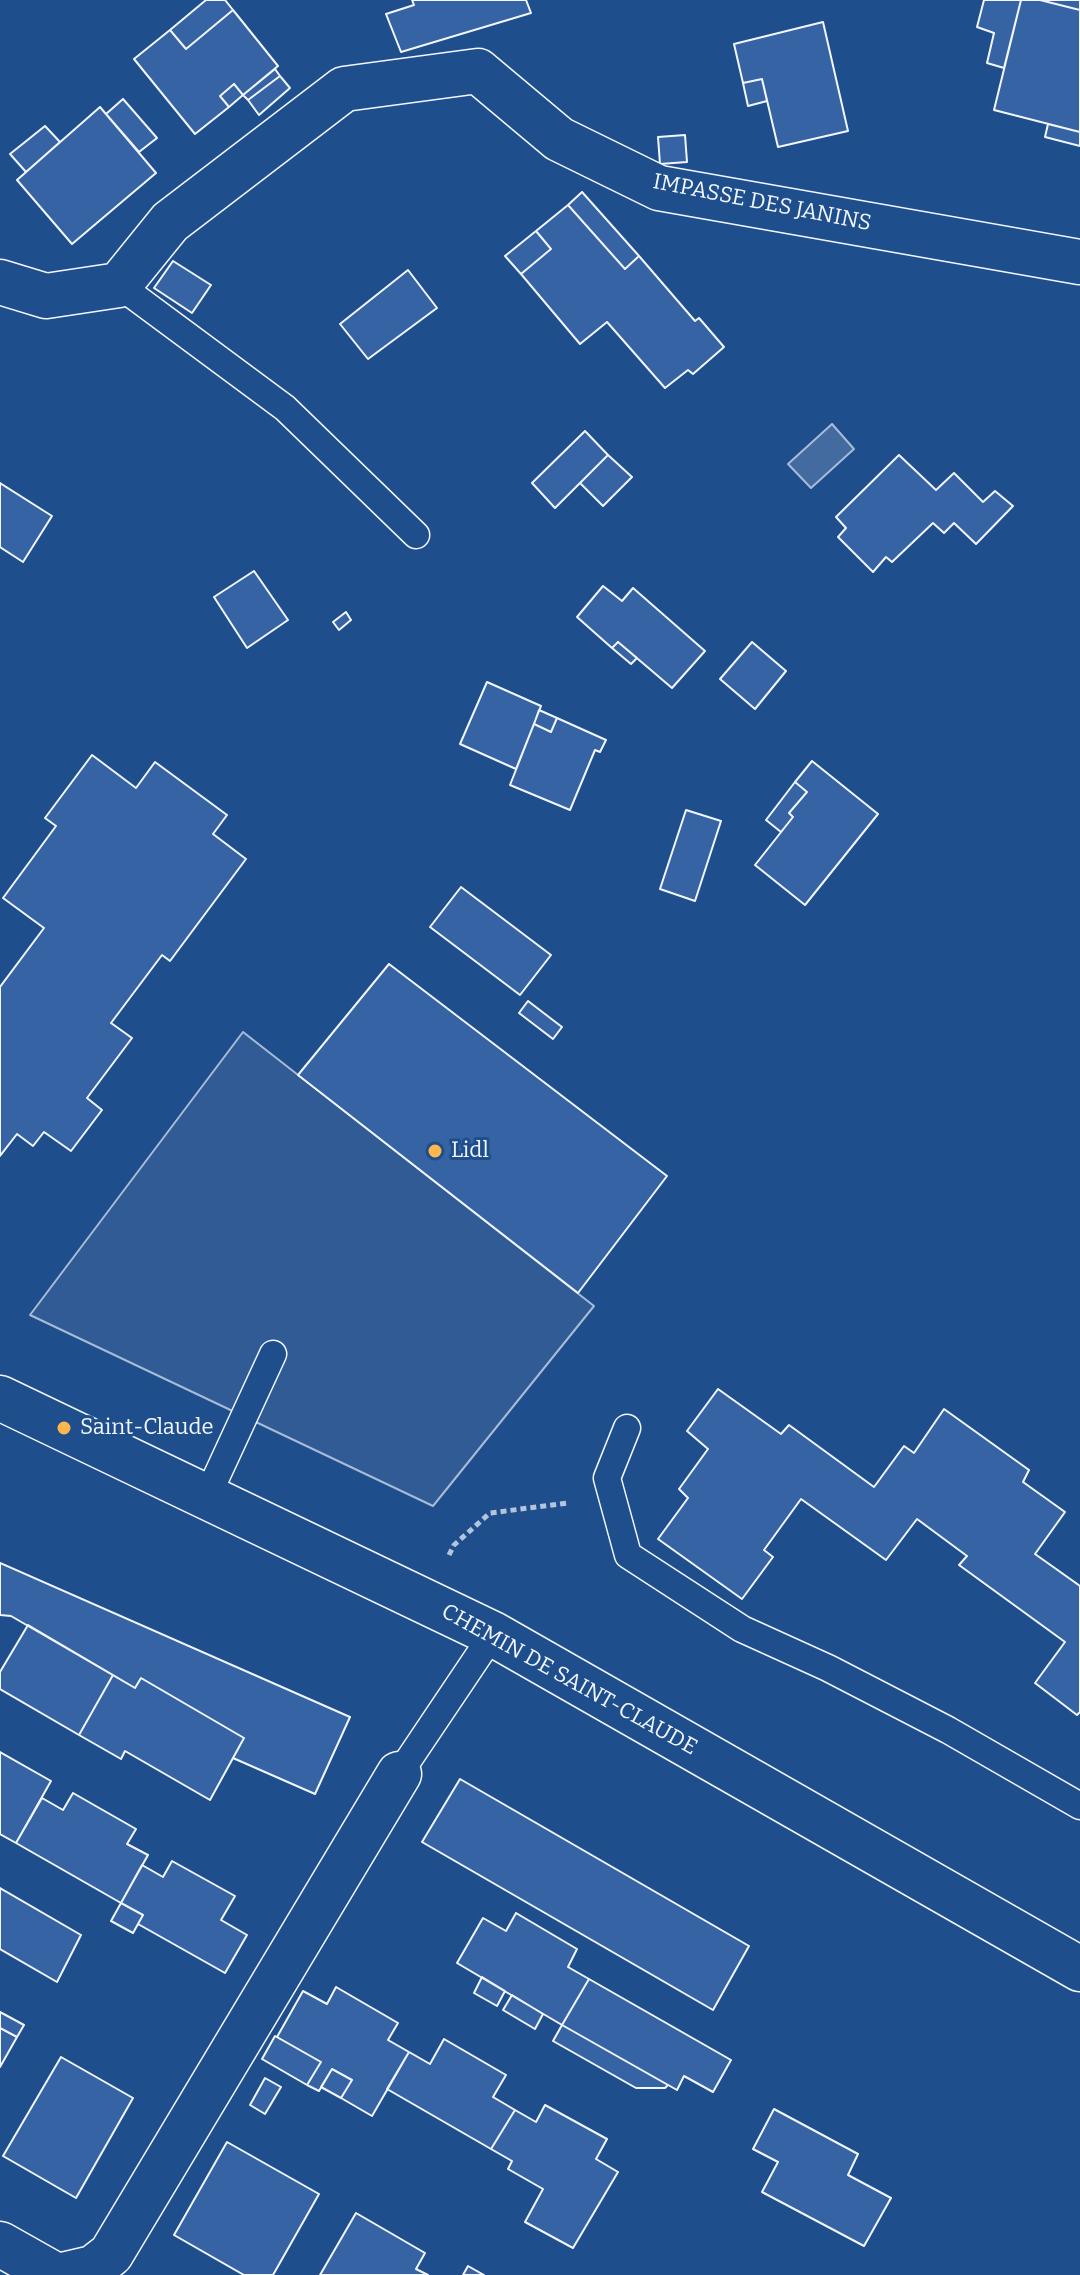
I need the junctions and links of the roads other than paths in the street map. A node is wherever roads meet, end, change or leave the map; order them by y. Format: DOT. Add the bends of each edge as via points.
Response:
graph roads {
  1 [pos="1080,262"];
  2 [pos="0,282"];
  3 [pos="119,285"];
  4 [pos="416,535"];
  5 [pos="273,1354"];
  6 [pos="0,1398"];
  7 [pos="627,1428"];
  8 [pos="207,1497"];
  9 [pos="493,1634"];
  10 [pos="399,1774"];
  11 [pos="1080,1806"];
  12 [pos="1080,1969"];
  13 [pos="0,2244"];
  14 [pos="55,2275"];
  15 [pos="63,2275"];
  1 -- 3 [label="street, IMPASSE DES JANINS" via="659,188 559,139 478,71 344,89 170,222"];
  2 -- 3 [label="street" via="46,296"];
  3 -- 4 [label="lane" via="285,408"];
  5 -- 8 [label="lane"];
  6 -- 8 [label="street, CHEMIN DE SAINT-CLAUDE"];
  7 -- 11 [label="lane" via="607,1478 628,1555 742,1629 908,1709"];
  8 -- 9 [label="street, CHEMIN DE SAINT-CLAUDE"];
  9 -- 10 [label="lane"];
  9 -- 12 [label="street, CHEMIN DE SAINT-CLAUDE"];
  10 -- 15 [label="street" via="111,2254 93,2268"];
  13 -- 14 [label="street"];
}
